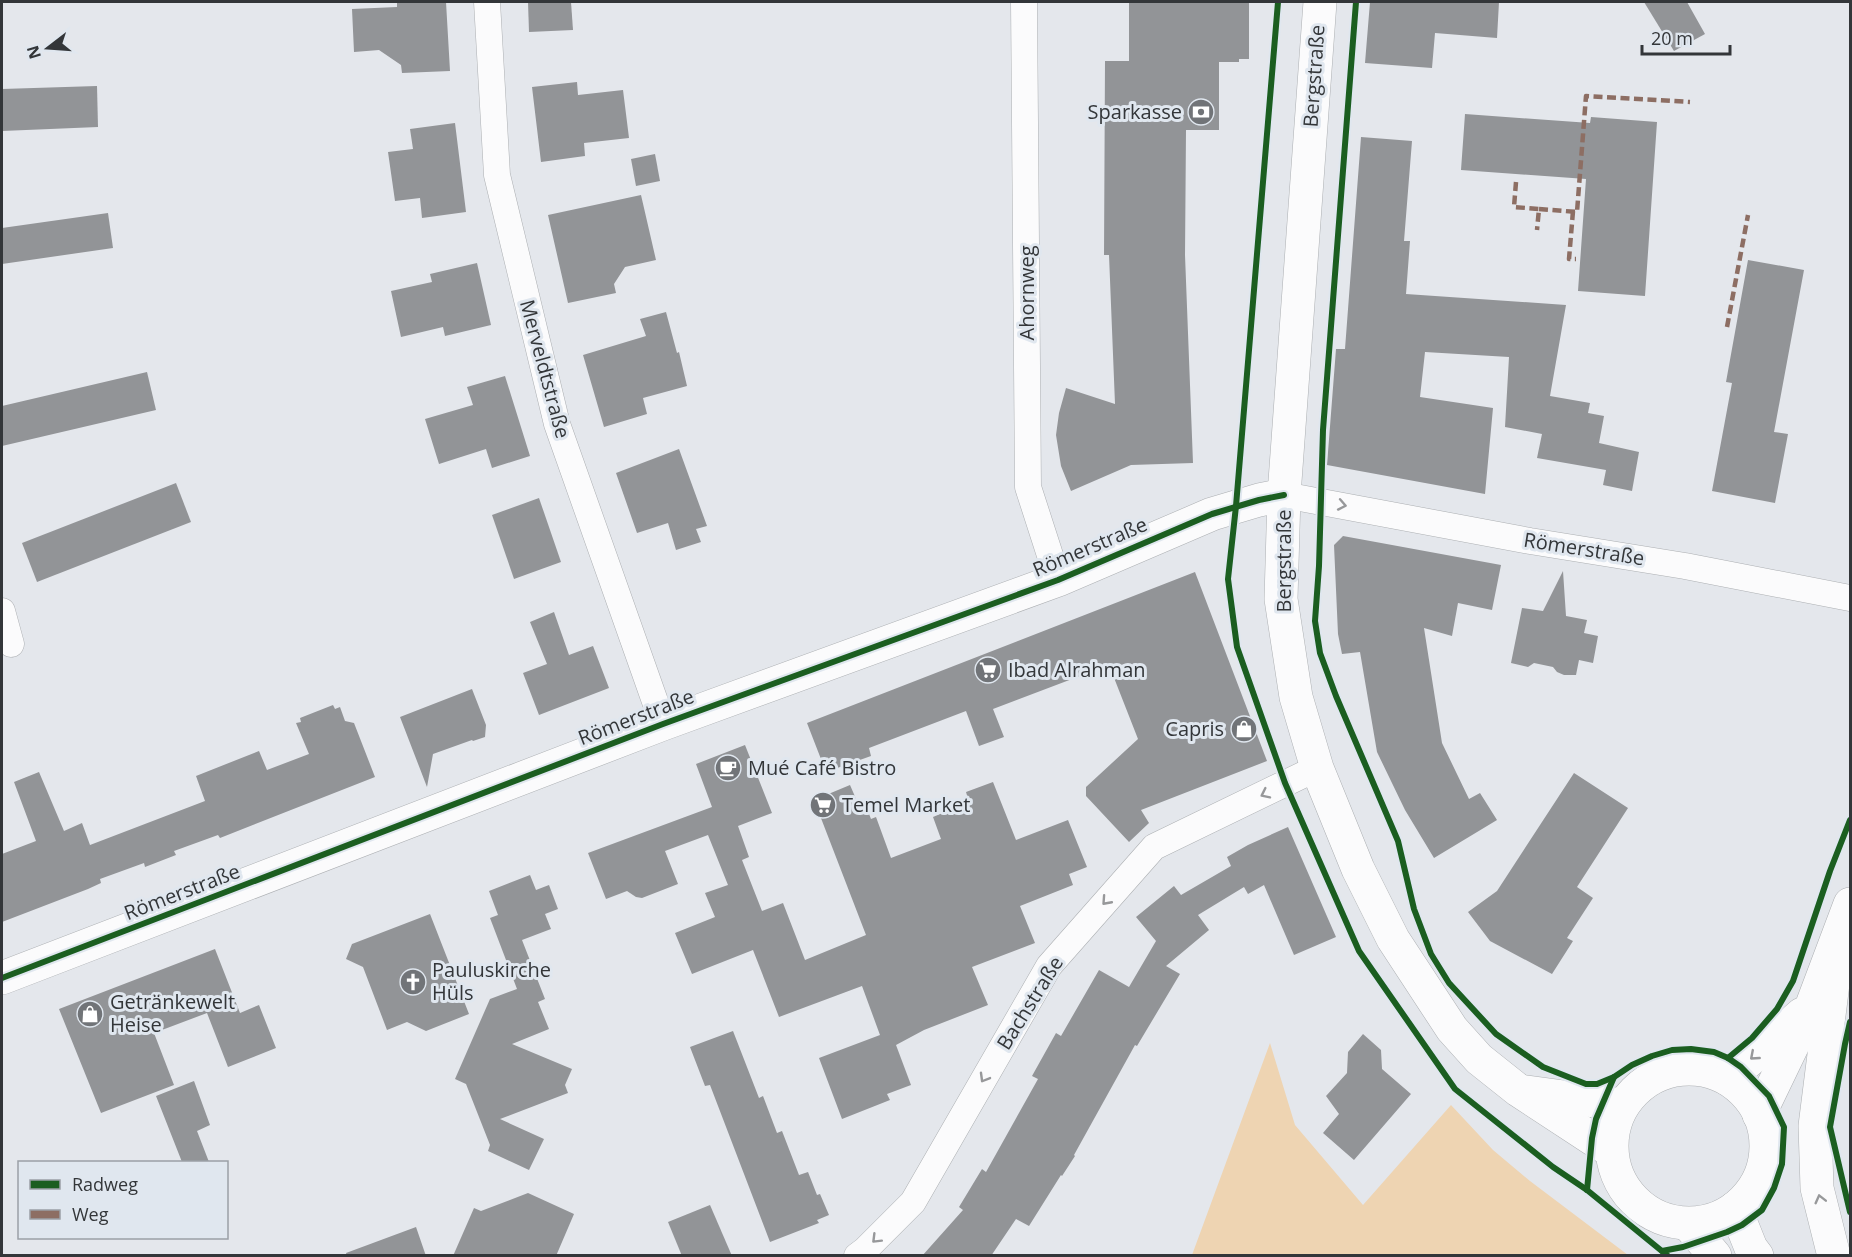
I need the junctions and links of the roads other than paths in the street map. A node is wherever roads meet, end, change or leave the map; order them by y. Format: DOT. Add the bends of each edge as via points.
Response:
graph roads {
  1 [pos="487,2"];
  2 [pos="1024,2"];
  3 [pos="1320,2"];
  4 [pos="1284,495"];
  5 [pos="1058,580"];
  6 [pos="1851,598"];
  7 [pos="2,611"];
  8 [pos="11,644"];
  9 [pos="663,724"];
  10 [pos="1317,768"];
  11 [pos="1851,904"];
  12 [pos="1839,936"];
  13 [pos="2,978"];
  14 [pos="1812,1005"];
  15 [pos="1728,1079"];
  16 [pos="1518,1090"];
  17 [pos="1623,1105"];
  18 [pos="1759,1114"];
  19 [pos="1611,1151"];
  20 [pos="1735,1208"];
  21 [pos="1688,1224"];
  22 [pos="857,1256"];
  23 [pos="1715,1256"];
  24 [pos="1757,1256"];
  25 [pos="1834,1256"];
  1 -- 9 [label="street, Merveldtstraße" via="497,175 521,277 557,424"];
  2 -- 5 [label="street, Ahornweg" via="1028,487"];
  3 -- 4 [label="main road, Bergstraße"];
  4 -- 5 [label="main road, Römerstraße" via="1212,514"];
  4 -- 6 [label="street, Römerstraße, one-way"];
  4 -- 10 [label="main road, Bergstraße" via="1281,599 1296,697"];
  5 -- 9 [label="main road, Römerstraße"];
  7 -- 8 [label="street"];
  9 -- 13 [label="main road, Römerstraße"];
  10 -- 16 [label="main road, Bergstraße" via="1358,869 1392,939 1452,1029 1479,1059"];
  10 -- 22 [label="street, Bachstraße, one-way" via="1154,847 1049,966 913,1202"];
  11 -- 12 [label="main road"];
  12 -- 14 [label="main road"];
  25 -- 12 [label="main road, one-way" via="1817,1188 1815,1126"];
  14 -- 15 [label="main road, one-way"];
  14 -- 18 [label="main road"];
  15 -- 17 [label="main road" via="1700,1070 1670,1071 1643,1083"];
  15 -- 18 [label="main road"];
  16 -- 17 [label="main road"];
  16 -- 19 [label="main road, Bergstraße"];
  17 -- 19 [label="main road" via="1613,1127"];
  18 -- 20 [label="main road" via="1766,1140 1764,1166 1753,1190"];
  19 -- 21 [label="main road" via="1616,1174 1644,1210 1665,1220"];
  20 -- 21 [label="main road" via="1713,1220"];
  20 -- 24 [label="main road"];
  21 -- 23 [label="main road"];
}
